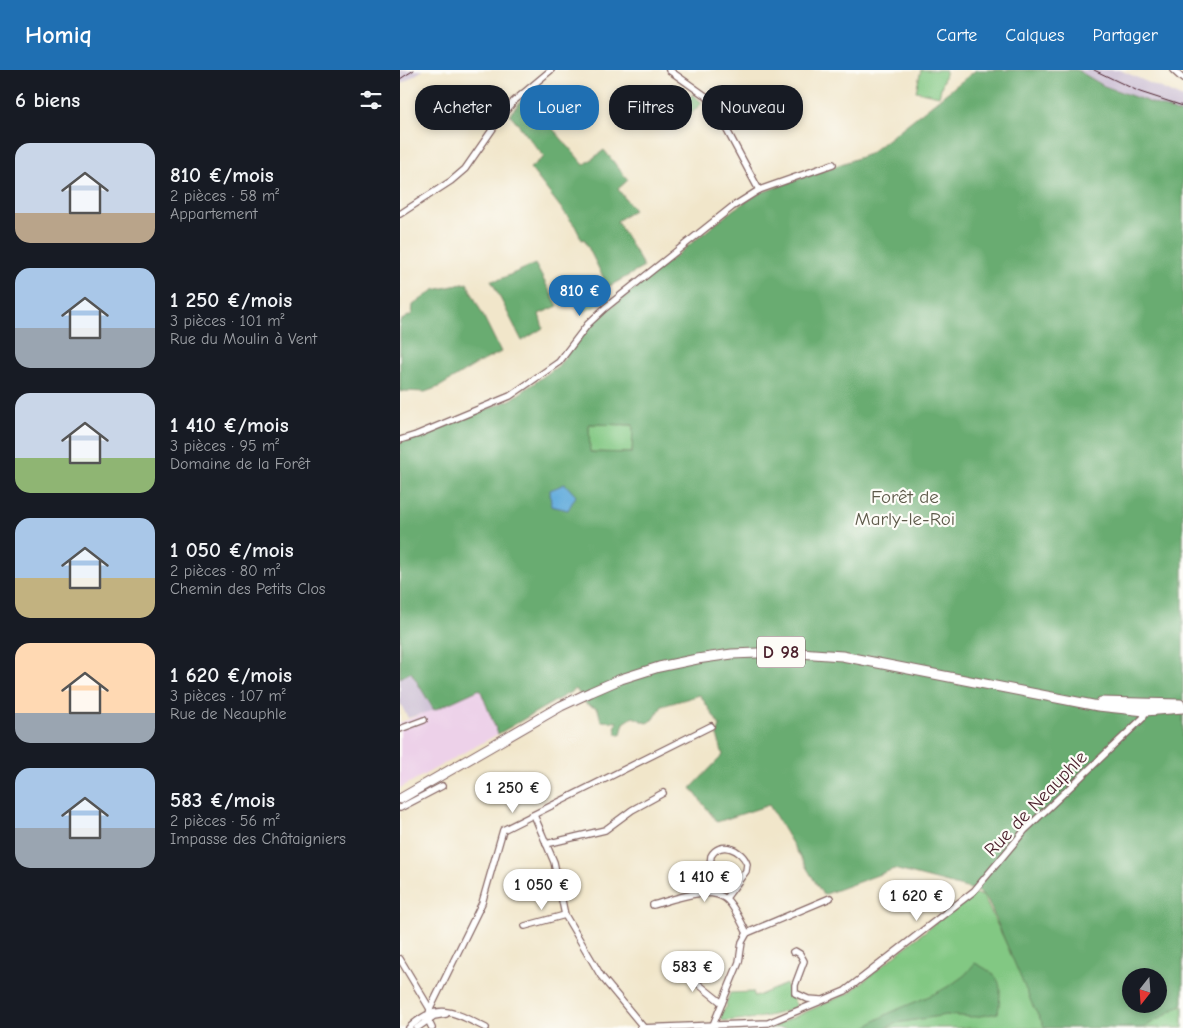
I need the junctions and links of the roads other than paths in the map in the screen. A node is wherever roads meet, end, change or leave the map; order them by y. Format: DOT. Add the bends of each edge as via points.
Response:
graph roads {
  1 [pos="551,70"];
  2 [pos="1173,70"];
  3 [pos="672,71"];
  4 [pos="1183,79"];
  5 [pos="832,164"];
  6 [pos="759,190"];
  7 [pos="400,214"];
  8 [pos="400,440"];
  9 [pos="1183,704"];
  10 [pos="1146,707"];
  11 [pos="1183,708"];
  12 [pos="424,720"];
  13 [pos="711,726"];
  14 [pos="400,729"];
  15 [pos="442,786"];
  16 [pos="663,793"];
  17 [pos="400,799"];
  18 [pos="400,808"];
  19 [pos="534,815"];
  20 [pos="546,844"];
  21 [pos="707,893"];
  22 [pos="726,898"];
  23 [pos="830,898"];
  24 [pos="653,905"];
  25 [pos="565,916"];
  26 [pos="525,926"];
  27 [pos="747,933"];
  28 [pos="793,952"];
  29 [pos="400,959"];
  30 [pos="677,967"];
  31 [pos="823,1000"];
  32 [pos="722,1003"];
  33 [pos="428,1015"];
  34 [pos="768,1024"];
  35 [pos="714,1025"];
  36 [pos="409,1028"];
  37 [pos="417,1028"];
  38 [pos="432,1028"];
  39 [pos="486,1028"];
  40 [pos="642,1028"];
  41 [pos="755,1028"];
  1 -- 7 [label="street" via="514,101 465,170"];
  2 -- 4 [label="street"];
  3 -- 6 [label="street" via="707,97"];
  5 -- 6 [label="street"];
  6 -- 8 [label="street" via="732,207 605,308 588,324 559,362 536,380 510,396"];
  9 -- 10 [label="main road, D 98"];
  10 -- 11 [label="main road, D 98"];
  10 -- 17 [label="main road, D 98" via="1098,706 822,654 764,652 705,658 659,667 591,692"];
  10 -- 31 [label="street, Rue de Neauphle" via="1143,718 1025,830 974,891 845,991"];
  12 -- 14 [label="street"];
  13 -- 19 [label="street"];
  15 -- 18 [label="street"];
  16 -- 20 [label="street" via="605,830"];
  19 -- 20 [label="street"];
  19 -- 33 [label="street" via="502,833 482,903"];
  20 -- 25 [label="street" via="554,862"];
  21 -- 22 [label="street"];
  21 -- 22 [label="street" via="711,856 720,847 730,848 747,864"];
  21 -- 24 [label="street"];
  22 -- 27 [label="street"];
  23 -- 27 [label="street"];
  25 -- 26 [label="street"];
  25 -- 40 [label="street" via="601,976"];
  27 -- 32 [label="street" via="742,942 740,962"];
  28 -- 31 [label="street" via="800,954 804,961 795,993 808,999"];
  29 -- 33 [label="street"];
  30 -- 32 [label="street"];
  31 -- 34 [label="street, Rue de Neauphle"];
  32 -- 35 [label="street"];
  33 -- 36 [label="street"];
  33 -- 37 [label="street"];
  33 -- 38 [label="street"];
  33 -- 39 [label="street" via="449,1011"];
  34 -- 35 [label="street, Rue de Neauphle"];
  34 -- 41 [label="street"];
  35 -- 40 [label="street, Rue de Neauphle"];
}
